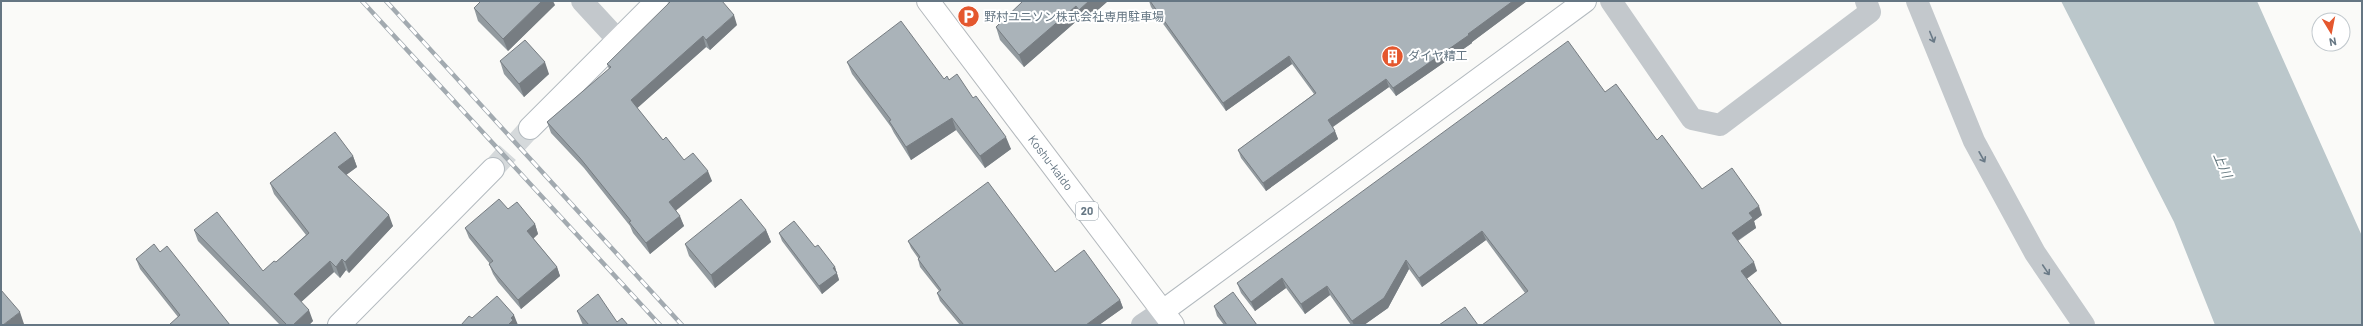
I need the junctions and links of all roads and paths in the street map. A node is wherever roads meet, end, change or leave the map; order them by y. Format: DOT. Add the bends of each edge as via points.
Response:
graph roads {
  1 [pos="582,1"];
  2 [pos="657,1"];
  3 [pos="928,1"];
  4 [pos="1585,1"];
  5 [pos="1611,1"];
  6 [pos="1866,1"];
  7 [pos="1917,1"];
  8 [pos="618,40"];
  9 [pos="530,128"];
  10 [pos="493,169"];
  11 [pos="1168,318"];
  12 [pos="339,325"];
  13 [pos="1142,325"];
  14 [pos="2084,325"];
  1 -- 8 [label="street"];
  2 -- 8 [label="main road"];
  3 -- 11 [label="main road, Koshu-kaido / 20"];
  4 -- 11 [label="main road"];
  5 -- 6 [label="street" via="1692,118 1720,125 1870,12"];
  7 -- 14 [label="street, one-way" via="1974,141 2035,254"];
  8 -- 9 [label="main road"];
  10 -- 12 [label="main road"];
  11 -- 13 [label="street"];
}
